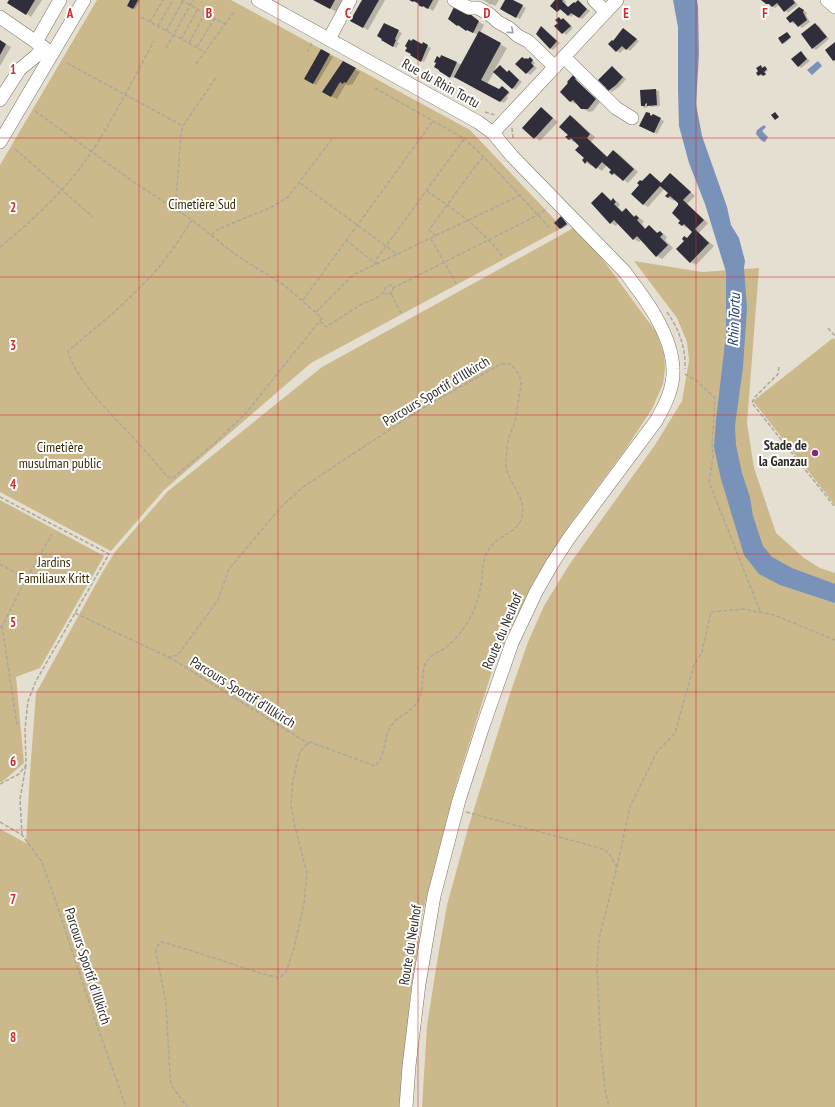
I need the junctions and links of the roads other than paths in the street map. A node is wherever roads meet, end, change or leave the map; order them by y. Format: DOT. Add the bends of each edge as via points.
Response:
graph roads {
  1 [pos="60,0"];
  2 [pos="84,0"];
  3 [pos="258,0"];
  4 [pos="350,0"];
  5 [pos="454,0"];
  6 [pos="594,0"];
  7 [pos="617,0"];
  8 [pos="827,0"];
  9 [pos="835,7"];
  10 [pos="606,12"];
  11 [pos="0,17"];
  12 [pos="329,39"];
  13 [pos="43,48"];
  14 [pos="559,62"];
  15 [pos="0,100"];
  16 [pos="632,118"];
  17 [pos="493,133"];
  18 [pos="0,142"];
  19 [pos="583,228"];
  20 [pos="406,1107"];
  1 -- 13 [label="street"];
  2 -- 13 [label="street"];
  3 -- 12 [label="street, Rue du Rhin Tortu"];
  4 -- 12 [label="street"];
  5 -- 14 [label="street, one-way" via="489,14"];
  6 -- 10 [label="street"];
  7 -- 10 [label="street"];
  8 -- 9 [label="street"];
  10 -- 14 [label="street"];
  11 -- 13 [label="street"];
  12 -- 17 [label="street, Rue du Rhin Tortu" via="478,122"];
  13 -- 15 [label="street" via="20,69"];
  13 -- 18 [label="street"];
  14 -- 16 [label="street"];
  14 -- 17 [label="street"];
  17 -- 19 [label="street, Rue du Rhin Tortu" via="512,156"];
  19 -- 20 [label="street, Route du Neuhof" via="624,271 659,325 672,358 670,391 656,421 552,564 512,643 460,800 434,896 419,984"];
}
